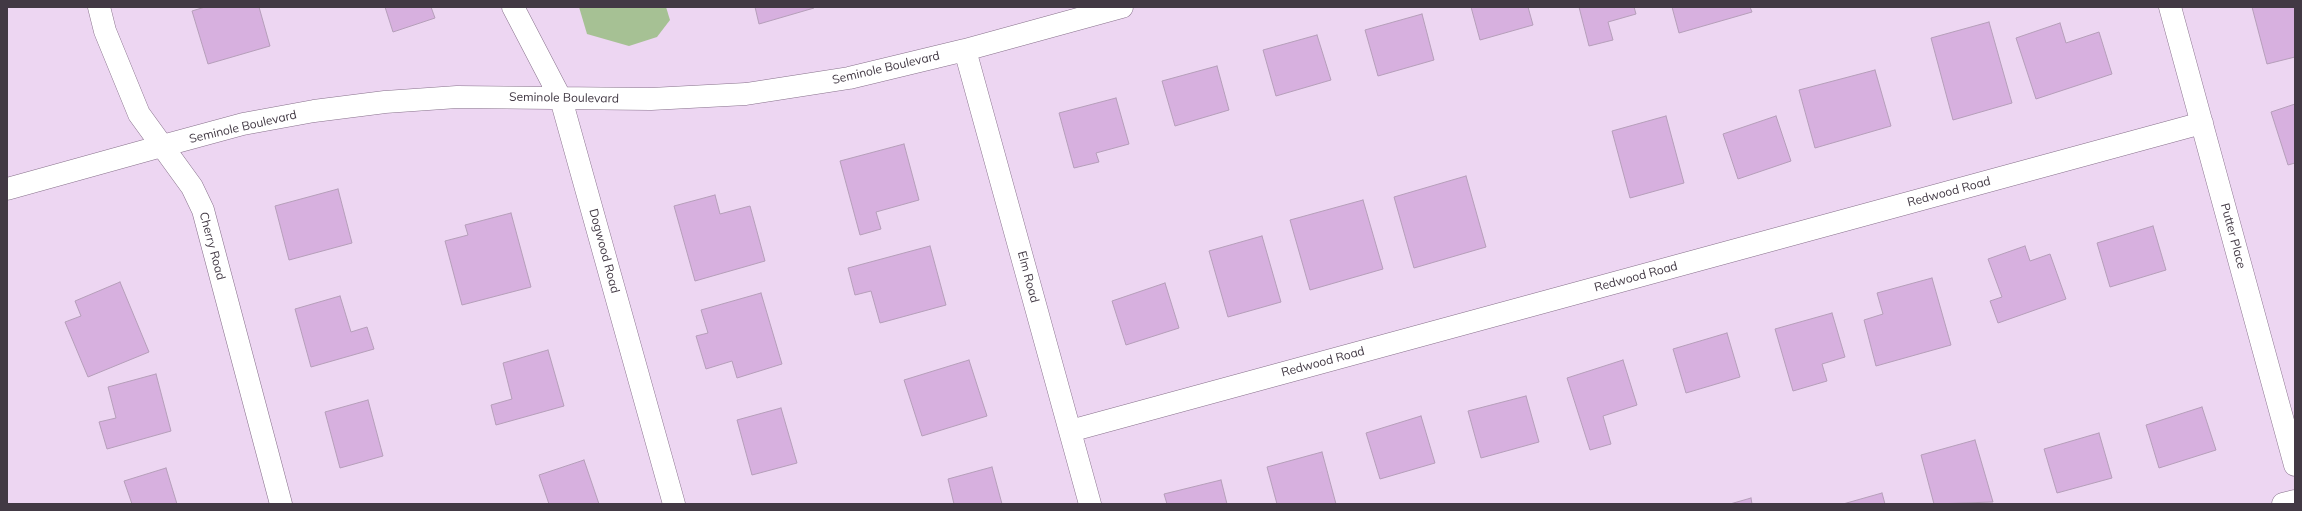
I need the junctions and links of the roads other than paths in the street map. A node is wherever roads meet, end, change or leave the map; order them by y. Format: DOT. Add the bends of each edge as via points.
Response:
graph roads {
  1 [pos="99,7"];
  2 [pos="513,7"];
  3 [pos="1122,7"];
  4 [pos="2170,7"];
  5 [pos="966,50"];
  6 [pos="562,99"];
  7 [pos="2202,123"];
  8 [pos="162,146"];
  9 [pos="7,189"];
  10 [pos="1070,431"];
  11 [pos="2295,466"];
  12 [pos="2295,501"];
  13 [pos="281,504"];
  14 [pos="674,504"];
  15 [pos="1090,504"];
  16 [pos="2283,504"];
  1 -- 8 [label="street, Cherry Road" via="105,31 139,114"];
  2 -- 6 [label="street, Dogwood Road"];
  3 -- 5 [label="street, Seminole Boulevard"];
  4 -- 7 [label="street, Putter Place"];
  5 -- 6 [label="street, Seminole Boulevard" via="849,78 746,94 651,99"];
  5 -- 10 [label="street, Elm Road"];
  6 -- 8 [label="street, Seminole Boulevard" via="457,97 361,105 243,124"];
  6 -- 14 [label="street, Dogwood Road"];
  7 -- 10 [label="street, Redwood Road"];
  7 -- 11 [label="street, Putter Place"];
  8 -- 9 [label="street, Seminole Boulevard"];
  8 -- 13 [label="street, Cherry Road" via="192,187 203,210"];
  10 -- 15 [label="street, Elm Road"];
  12 -- 16 [label="street"];
}
